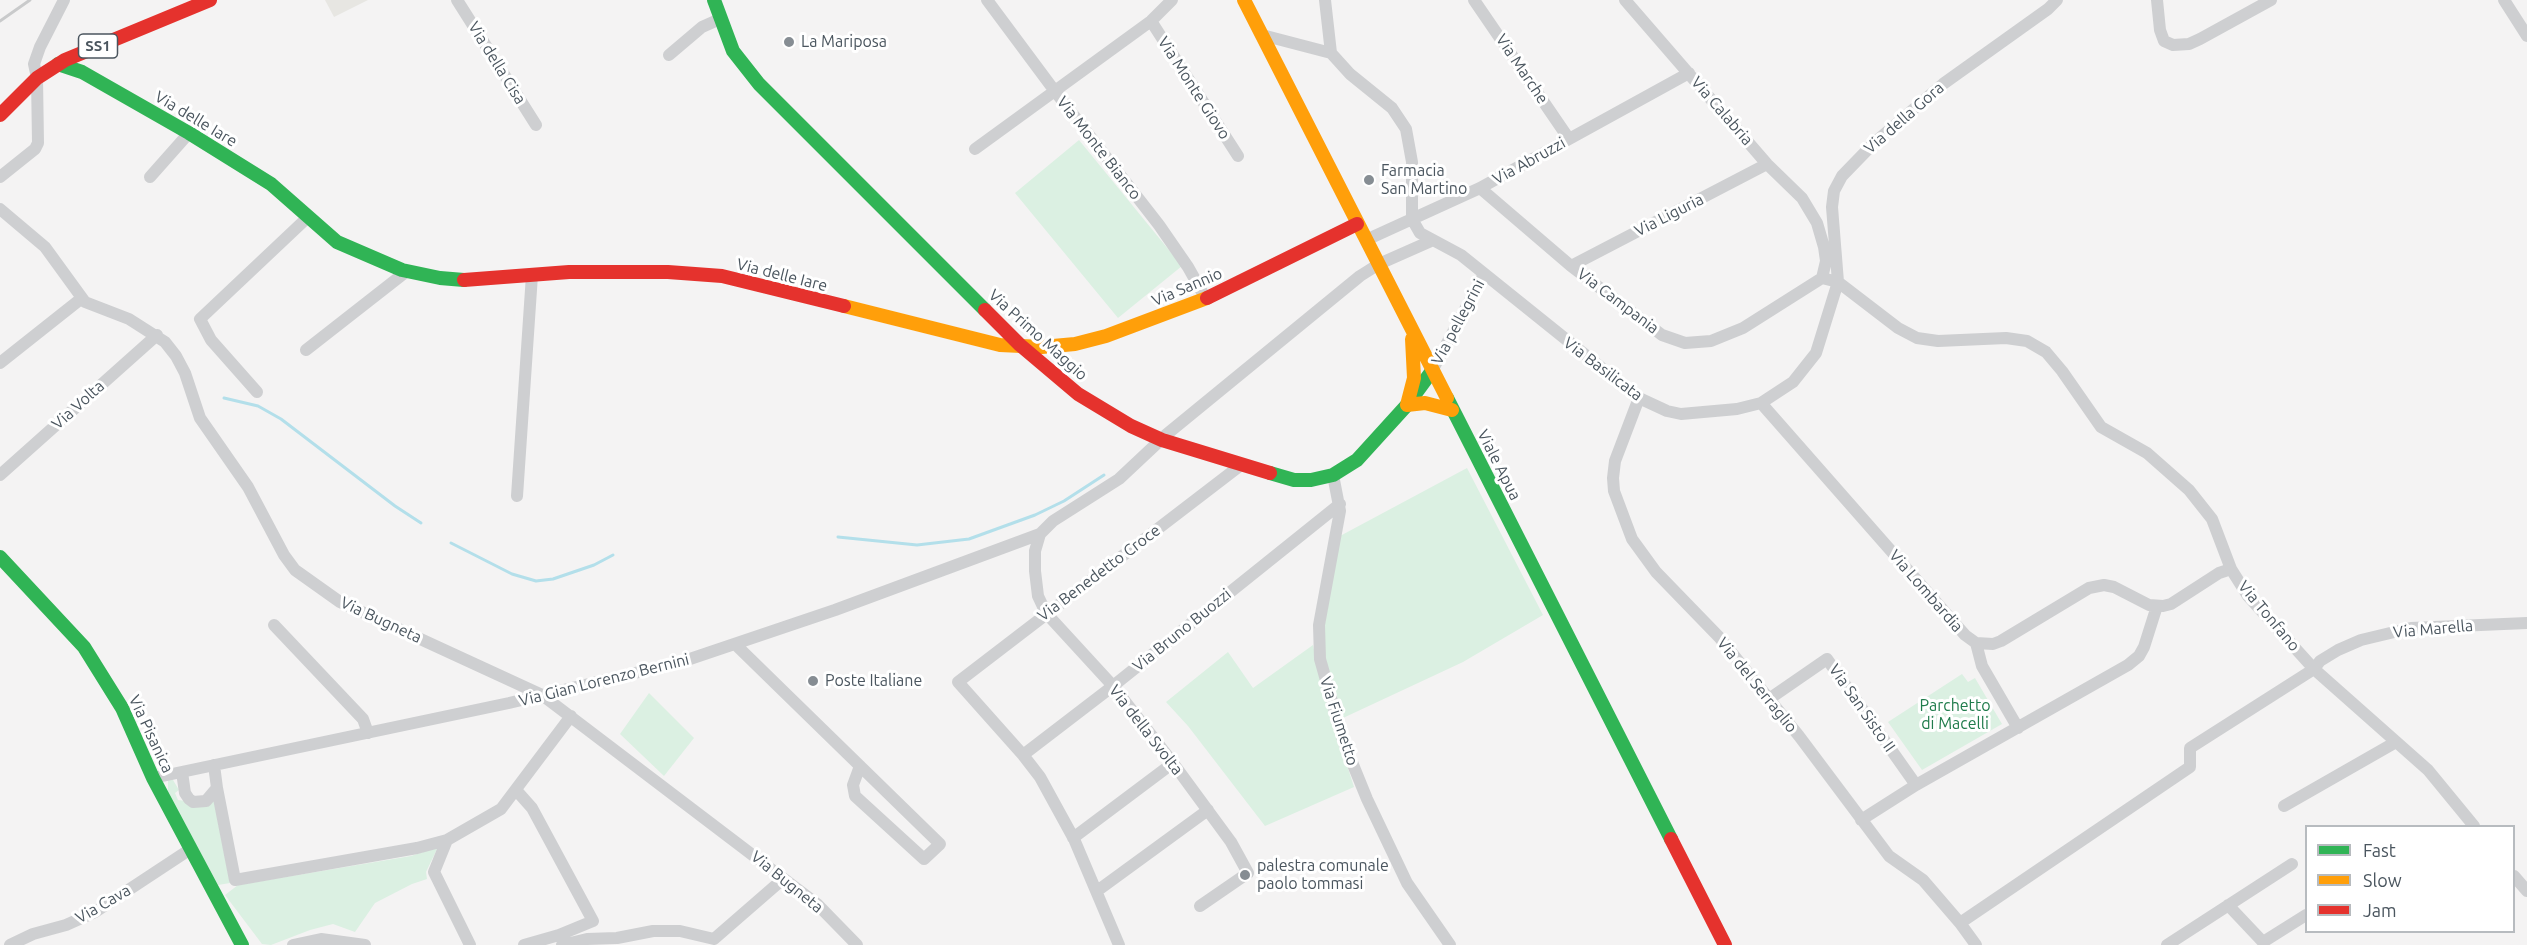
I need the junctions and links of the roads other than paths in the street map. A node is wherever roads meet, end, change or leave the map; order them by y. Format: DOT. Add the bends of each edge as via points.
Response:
graph roads {
  1 [pos="64,0"];
  2 [pos="210,0"];
  3 [pos="457,0"];
  4 [pos="714,0"];
  5 [pos="987,0"];
  6 [pos="1172,0"];
  7 [pos="1244,0"];
  8 [pos="1325,0"];
  9 [pos="1474,0"];
  10 [pos="1625,0"];
  11 [pos="2056,0"];
  12 [pos="2157,0"];
  13 [pos="2271,0"];
  14 [pos="2504,0"];
  15 [pos="720,20"];
  16 [pos="1151,21"];
  17 [pos="1262,35"];
  18 [pos="2527,36"];
  19 [pos="1331,53"];
  20 [pos="669,55"];
  21 [pos="58,64"];
  22 [pos="1689,73"];
  23 [pos="37,78"];
  24 [pos="1054,90"];
  25 [pos="0,115"];
  26 [pos="536,125"];
  27 [pos="189,133"];
  28 [pos="1569,139"];
  29 [pos="975,149"];
  30 [pos="1238,156"];
  31 [pos="1767,164"];
  32 [pos="0,177"];
  33 [pos="150,177"];
  34 [pos="1480,188"];
  35 [pos="0,209"];
  36 [pos="307,218"];
  37 [pos="1412,219"];
  38 [pos="1833,220"];
  39 [pos="1357,224"];
  40 [pos="1817,224"];
  41 [pos="1366,240"];
  42 [pos="1431,241"];
  43 [pos="1378,264"];
  44 [pos="1571,266"];
  45 [pos="407,271"];
  46 [pos="1484,274"];
  47 [pos="532,275"];
  48 [pos="1822,278"];
  49 [pos="1838,282"];
  50 [pos="82,298"];
  51 [pos="1206,299"];
  52 [pos="1411,329"];
  53 [pos="157,335"];
  54 [pos="1020,345"];
  55 [pos="306,350"];
  56 [pos="0,363"];
  57 [pos="1432,371"];
  58 [pos="257,392"];
  59 [pos="1639,398"];
  60 [pos="1761,403"];
  61 [pos="1407,405"];
  62 [pos="1452,410"];
  63 [pos="1162,440"];
  64 [pos="1241,465"];
  65 [pos="0,475"];
  66 [pos="1333,475"];
  67 [pos="517,496"];
  68 [pos="1340,504"];
  69 [pos="1040,534"];
  70 [pos="0,557"];
  71 [pos="2231,569"];
  72 [pos="2157,606"];
  73 [pos="1046,613"];
  74 [pos="2527,623"];
  75 [pos="274,625"];
  76 [pos="1976,643"];
  77 [pos="736,645"];
  78 [pos="2314,669"];
  79 [pos="1113,687"];
  80 [pos="542,695"];
  81 [pos="1769,699"];
  82 [pos="571,716"];
  83 [pos="2018,728"];
  84 [pos="368,733"];
  85 [pos="2396,742"];
  86 [pos="1023,755"];
  87 [pos="1173,763"];
  88 [pos="214,765"];
  89 [pos="860,766"];
  90 [pos="182,772"];
  91 [pos="153,778"];
  92 [pos="1916,785"];
  93 [pos="217,788"];
  94 [pos="516,790"];
  95 [pos="2284,806"];
  96 [pos="1208,810"];
  97 [pos="1861,820"];
  98 [pos="2473,825"];
  99 [pos="1073,838"];
  100 [pos="447,840"];
  101 [pos="189,850"];
  102 [pos="2292,864"];
  103 [pos="2515,877"];
  104 [pos="783,879"];
  105 [pos="1097,891"];
  106 [pos="2527,891"];
  107 [pos="1200,906"];
  108 [pos="2228,906"];
  109 [pos="2305,916"];
  110 [pos="1960,923"];
  111 [pos="10,945"];
  112 [pos="242,945"];
  113 [pos="293,945"];
  114 [pos="365,945"];
  115 [pos="470,945"];
  116 [pos="524,945"];
  117 [pos="562,945"];
  118 [pos="857,945"];
  119 [pos="1119,945"];
  120 [pos="1450,945"];
  121 [pos="1725,945"];
  122 [pos="1976,945"];
  123 [pos="2167,945"];
  1 -- 23 [label="street" via="34,64"];
  2 -- 21 [label="street, SS1"];
  3 -- 26 [label="street, Via della Cisa"];
  4 -- 15 [label="street, Via Primo Maggio"];
  5 -- 24 [label="street, Via Monte Bianco"];
  6 -- 16 [label="street"];
  7 -- 17 [label="street, Viale Apua"];
  8 -- 19 [label="street"];
  9 -- 28 [label="street, Via Marche"];
  10 -- 22 [label="street, Via Calabria"];
  11 -- 38 [label="street, Via della Gora" via="1943,84 1874,143 1842,176 1834,191"];
  12 -- 13 [label="street" via="2160,30 2164,41 2173,45 2200,39"];
  14 -- 18 [label="street"];
  15 -- 20 [label="street" via="702,27"];
  15 -- 54 [label="street, Via Primo Maggio" via="733,51 759,84"];
  16 -- 24 [label="street"];
  16 -- 30 [label="street, Via Monte Giovo"];
  17 -- 19 [label="street"];
  17 -- 39 [label="street, Viale Apua"];
  19 -- 37 [label="street" via="1392,108 1406,129 1412,162"];
  21 -- 23 [label="street, SS1"];
  21 -- 27 [label="street, Via delle Iare" via="82,72"];
  22 -- 28 [label="street, Via Abruzzi"];
  22 -- 31 [label="street, Via Calabria"];
  23 -- 25 [label="street, SS1"];
  23 -- 32 [label="street" via="38,143"];
  24 -- 29 [label="street"];
  24 -- 51 [label="street, Via Monte Bianco" via="1159,225"];
  27 -- 33 [label="street"];
  27 -- 36 [label="street, Via delle Iare" via="271,184"];
  28 -- 34 [label="street, Via Abruzzi"];
  31 -- 40 [label="street, Via Calabria" via="1802,198"];
  31 -- 44 [label="street, Via Liguria"];
  34 -- 37 [label="street, Via Abruzzi"];
  34 -- 44 [label="street, Via Campania"];
  35 -- 50 [label="street, Via Bugneta" via="45,247"];
  36 -- 45 [label="street, Via delle Iare" via="338,243"];
  36 -- 58 [label="street" via="200,319 211,340"];
  37 -- 41 [label="street, Via Abruzzi"];
  37 -- 42 [label="street, Via Basilicata" via="1420,233"];
  38 -- 40 [label="street"];
  38 -- 49 [label="street, Via della Gora"];
  39 -- 41 [label="street, Viale Apua"];
  39 -- 51 [label="street, Via Sannio"];
  40 -- 48 [label="street, Via Calabria" via="1826,261"];
  41 -- 43 [label="street, Viale Apua"];
  42 -- 43 [label="street"];
  42 -- 46 [label="street, Via Basilicata" via="1461,255"];
  43 -- 52 [label="street, Viale Apua"];
  43 -- 63 [label="street"];
  44 -- 48 [label="street, Via Campania" via="1662,335 1685,343 1711,341 1743,328"];
  45 -- 47 [label="street, Via delle Iare" via="471,280"];
  45 -- 55 [label="street"];
  46 -- 57 [label="street, Via pellegrini"];
  46 -- 59 [label="street, Via Basilicata"];
  47 -- 54 [label="street, Via delle Iare" via="657,272 722,276 1000,345"];
  47 -- 67 [label="street"];
  48 -- 49 [label="street"];
  49 -- 60 [label="street, Via Basilicata" via="1812,360 1793,382"];
  49 -- 71 [label="street, Via Tonfano" via="1917,338 2006,338 2027,341 2046,352 2101,427 2147,453 2189,490 2212,519"];
  50 -- 53 [label="street, Via Bugneta"];
  50 -- 56 [label="street"];
  51 -- 54 [label="street, Via Sannio" via="1094,340 1042,347"];
  52 -- 57 [label="street, Viale Apua"];
  52 -- 61 [label="street" via="1414,378"];
  53 -- 65 [label="street, Via Volta"];
  53 -- 80 [label="street, Via Bugneta" via="176,356 200,418 248,487 296,570 340,602"];
  54 -- 63 [label="street, Via Primo Maggio" via="1078,394"];
  57 -- 61 [label="street, Via Primo Maggio"];
  57 -- 62 [label="street, Viale Apua"];
  59 -- 60 [label="street, Via Basilicata" via="1681,414"];
  59 -- 81 [label="street, Via del Serraglio" via="1614,470 1614,491 1625,523 1656,572 1719,638"];
  60 -- 76 [label="street, Via Lombardia"];
  61 -- 62 [label="street" via="1425,403"];
  61 -- 66 [label="street, Via Primo Maggio" via="1357,460"];
  62 -- 121 [label="street, Viale Apua"];
  63 -- 64 [label="street, Via Primo Maggio"];
  63 -- 69 [label="street" via="1119,479 1053,521"];
  64 -- 66 [label="street, Via Primo Maggio" via="1294,480"];
  64 -- 73 [label="street, Via Benedetto Croce"];
  66 -- 68 [label="street, Via Fiumetto"];
  68 -- 79 [label="street, Via Bruno Buozzi"];
  68 -- 120 [label="street, Via Fiumetto" via="1318,625 1320,659 1343,740 1366,799 1407,883"];
  69 -- 73 [label="street, Via della Svolta" via="1035,571 1038,596"];
  69 -- 77 [label="street, Via Gian Lorenzo Bernini"];
  70 -- 91 [label="street, Via Pisanica" via="84,647 122,708"];
  71 -- 72 [label="street" via="2171,603"];
  71 -- 78 [label="street, Via Tonfano" via="2248,596"];
  72 -- 76 [label="street, Via Lombardia" via="2114,587 2097,586 2001,641"];
  72 -- 83 [label="street" via="2139,656"];
  73 -- 79 [label="street, Via della Svolta"];
  73 -- 86 [label="street, Via Benedetto Croce" via="958,682"];
  74 -- 78 [label="street, Via Marella" via="2392,631 2338,650"];
  75 -- 84 [label="street" via="363,719"];
  76 -- 83 [label="street" via="1982,666"];
  77 -- 80 [label="street, Via Gian Lorenzo Bernini"];
  77 -- 89 [label="street"];
  78 -- 85 [label="street, Via Tonfano"];
  78 -- 110 [label="street, Via Marella" via="2190,748 2190,767"];
  79 -- 86 [label="street, Via Bruno Buozzi"];
  79 -- 87 [label="street, Via della Svolta"];
  80 -- 82 [label="street, Via Bugneta"];
  80 -- 84 [label="street, Via Gian Lorenzo Bernini"];
  81 -- 92 [label="street, Via San Sisto II" via="1827,659"];
  81 -- 97 [label="street, Via del Serraglio"];
  82 -- 94 [label="street"];
  82 -- 104 [label="street, Via Bugneta"];
  83 -- 92 [label="street"];
  84 -- 88 [label="street, Via Gian Lorenzo Bernini"];
  85 -- 95 [label="street"];
  85 -- 98 [label="street, Via Tonfano" via="2428,770"];
  86 -- 99 [label="street" via="1040,777"];
  87 -- 96 [label="street, Via della Svolta"];
  87 -- 99 [label="street"];
  88 -- 90 [label="street, Via Gian Lorenzo Bernini"];
  88 -- 93 [label="street"];
  89 -- 89 [label="street" via="853,785 855,795 924,859 940,844"];
  90 -- 91 [label="street, Via Gian Lorenzo Bernini"];
  90 -- 93 [label="street" via="185,793 193,802 210,798"];
  91 -- 101 [label="street, Via Pisanica"];
  92 -- 97 [label="street"];
  93 -- 100 [label="street" via="235,880"];
  94 -- 100 [label="street" via="501,809"];
  94 -- 116 [label="street" via="531,807 593,921"];
  96 -- 105 [label="street"];
  96 -- 107 [label="street, Via della Svolta" via="1248,873"];
  97 -- 110 [label="street, Via del Serraglio" via="1889,856 1923,880"];
  99 -- 105 [label="street"];
  100 -- 115 [label="street" via="434,872"];
  101 -- 111 [label="street, Via Cava" via="95,912"];
  101 -- 112 [label="street, Via Pisanica"];
  102 -- 108 [label="street"];
  103 -- 106 [label="street"];
  104 -- 117 [label="street" via="714,939 680,931 652,931"];
  104 -- 118 [label="street, Via Bugneta" via="817,904"];
  105 -- 119 [label="street"];
  108 -- 109 [label="street" via="2263,942"];
  108 -- 123 [label="street"];
  110 -- 122 [label="street, Via del Serraglio"];
  113 -- 114 [label="street" via="321,939"];
}
